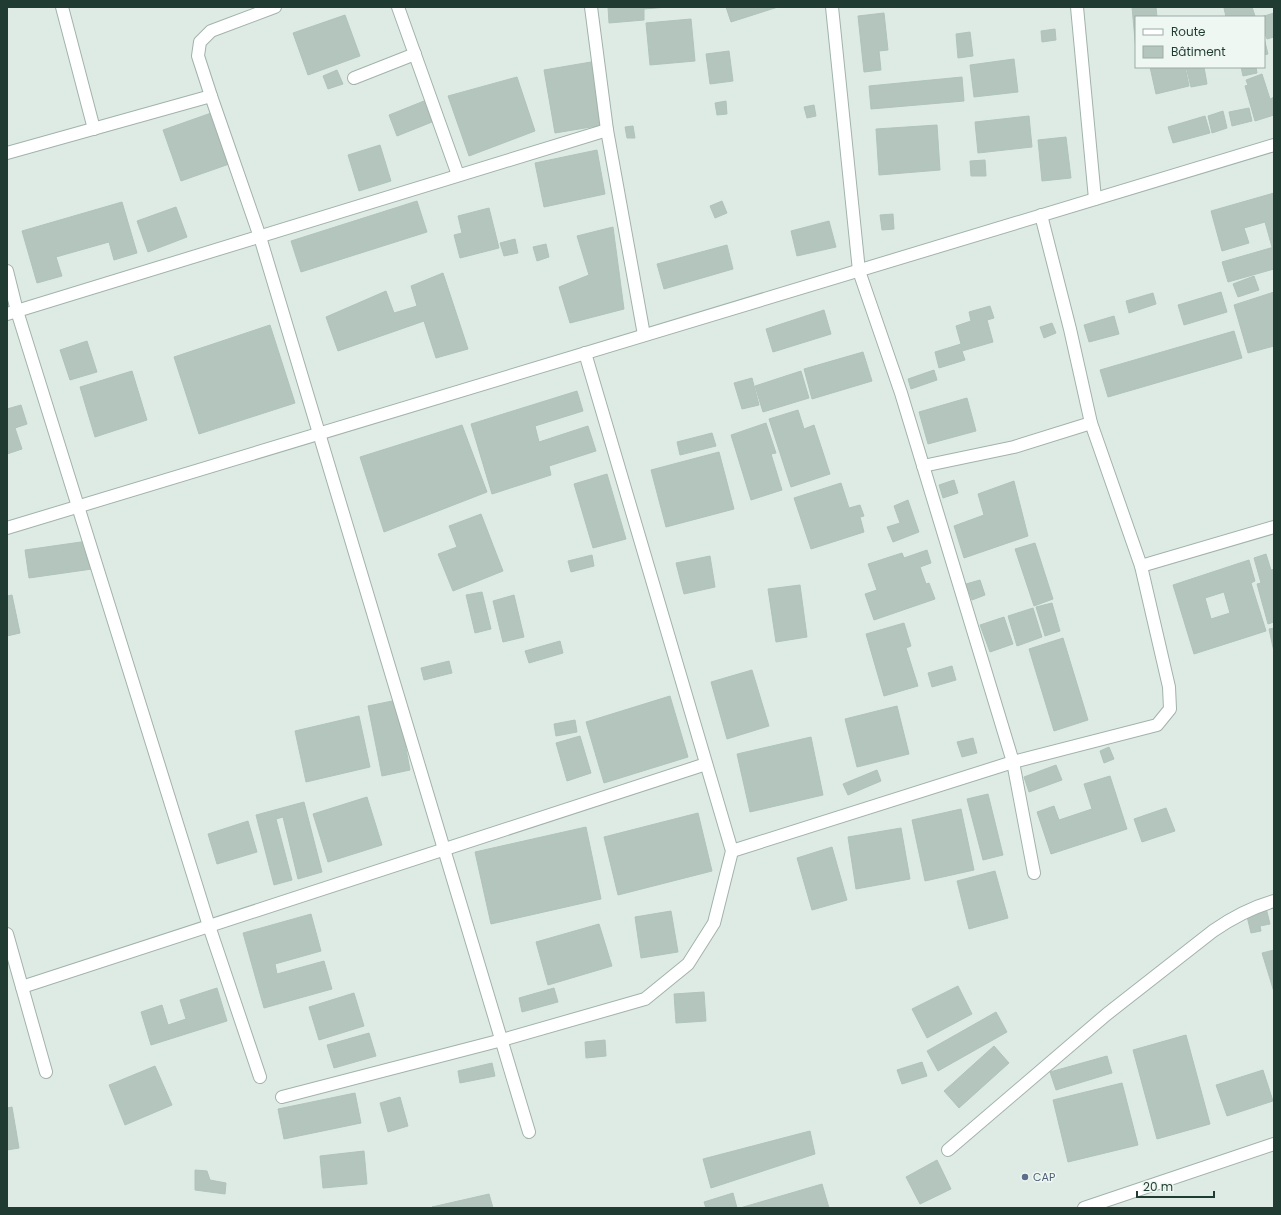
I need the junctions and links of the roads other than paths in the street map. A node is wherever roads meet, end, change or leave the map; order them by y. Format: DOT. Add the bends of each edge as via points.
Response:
graph roads {
  1 [pos="62,7"];
  2 [pos="275,7"];
  3 [pos="398,7"];
  4 [pos="591,7"];
  5 [pos="832,7"];
  6 [pos="1077,7"];
  7 [pos="415,54"];
  8 [pos="354,78"];
  9 [pos="211,96"];
  10 [pos="94,129"];
  11 [pos="607,130"];
  12 [pos="1274,145"];
  13 [pos="7,153"];
  14 [pos="458,175"];
  15 [pos="1095,199"];
  16 [pos="1041,215"];
  17 [pos="260,236"];
  18 [pos="859,270"];
  19 [pos="7,272"];
  20 [pos="12,313"];
  21 [pos="644,335"];
  22 [pos="584,353"];
  23 [pos="1091,423"];
  24 [pos="319,434"];
  25 [pos="923,466"];
  26 [pos="78,506"];
  27 [pos="1274,527"];
  28 [pos="7,528"];
  29 [pos="1141,566"];
  30 [pos="1013,762"];
  31 [pos="706,764"];
  32 [pos="444,849"];
  33 [pos="732,851"];
  34 [pos="1034,873"];
  35 [pos="1274,901"];
  36 [pos="209,926"];
  37 [pos="7,934"];
  38 [pos="10,954"];
  39 [pos="22,987"];
  40 [pos="502,1040"];
  41 [pos="46,1072"];
  42 [pos="260,1077"];
  43 [pos="282,1097"];
  44 [pos="529,1132"];
  45 [pos="1274,1144"];
  46 [pos="948,1150"];
  47 [pos="1084,1208"];
  1 -- 10 [label="street"];
  2 -- 9 [label="street" via="211,31 200,42 198,56"];
  3 -- 7 [label="street"];
  4 -- 11 [label="street"];
  5 -- 18 [label="street"];
  6 -- 15 [label="street"];
  7 -- 8 [label="street"];
  7 -- 14 [label="street"];
  9 -- 10 [label="street"];
  9 -- 17 [label="street"];
  10 -- 13 [label="street"];
  11 -- 14 [label="street"];
  11 -- 21 [label="street"];
  12 -- 15 [label="street"];
  14 -- 17 [label="street"];
  15 -- 16 [label="street"];
  16 -- 18 [label="street"];
  16 -- 23 [label="street"];
  17 -- 20 [label="street"];
  17 -- 24 [label="street"];
  18 -- 21 [label="street"];
  18 -- 25 [label="street"];
  19 -- 20 [label="street"];
  20 -- 26 [label="street"];
  21 -- 22 [label="street"];
  22 -- 24 [label="street"];
  22 -- 31 [label="street"];
  23 -- 25 [label="street" via="1014,447"];
  23 -- 29 [label="street"];
  24 -- 26 [label="street"];
  24 -- 32 [label="street"];
  25 -- 30 [label="street"];
  26 -- 28 [label="street"];
  26 -- 36 [label="street"];
  27 -- 29 [label="street"];
  29 -- 30 [label="street" via="1169,687 1170,709 1157,725"];
  30 -- 33 [label="street"];
  30 -- 34 [label="street"];
  31 -- 32 [label="street"];
  31 -- 33 [label="street"];
  32 -- 36 [label="street"];
  32 -- 40 [label="street"];
  33 -- 40 [label="street" via="714,923 688,964 645,999"];
  35 -- 46 [label="street" via="1242,913 1213,931 1107,1014"];
  36 -- 39 [label="street"];
  36 -- 42 [label="street"];
  37 -- 38 [label="street"];
  38 -- 39 [label="street"];
  39 -- 41 [label="street"];
  40 -- 43 [label="street"];
  40 -- 44 [label="street"];
  45 -- 47 [label="street"];
}
